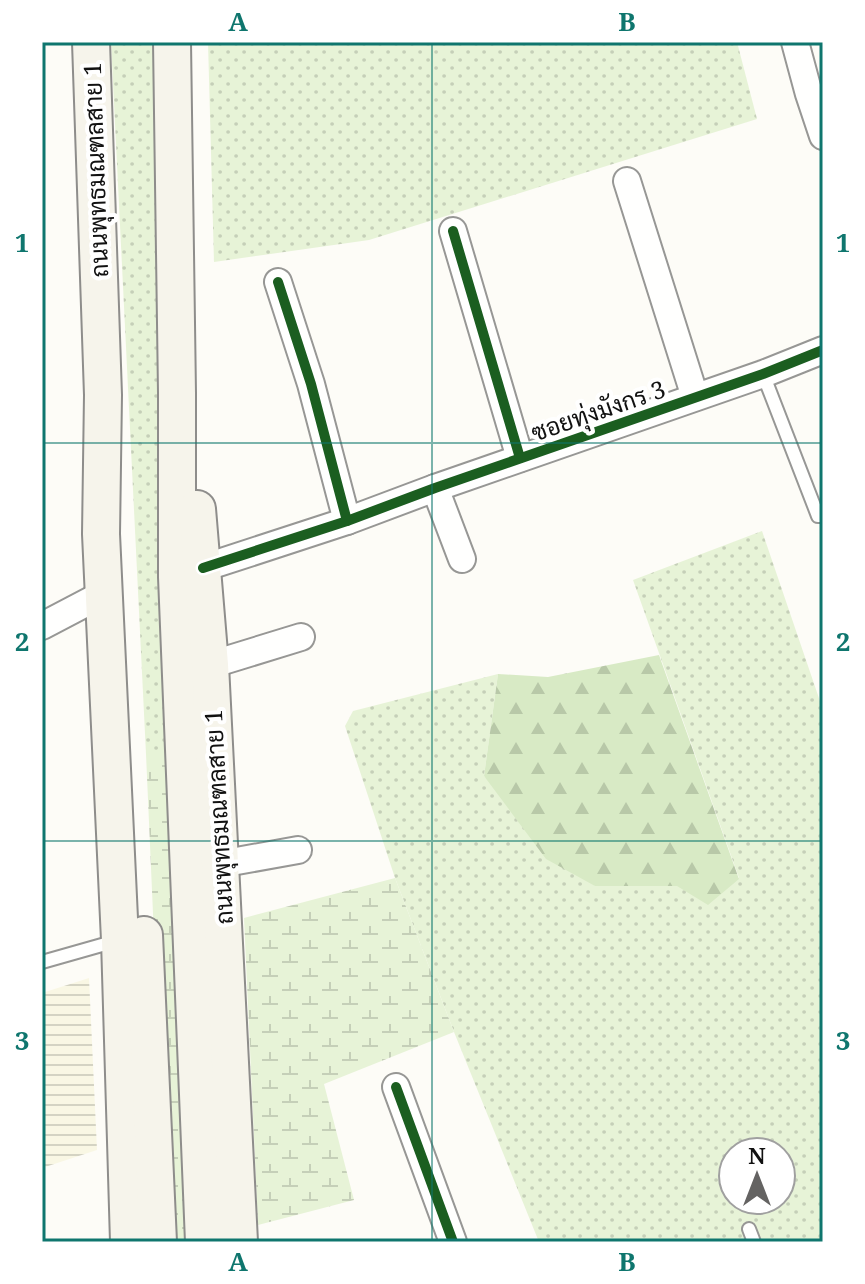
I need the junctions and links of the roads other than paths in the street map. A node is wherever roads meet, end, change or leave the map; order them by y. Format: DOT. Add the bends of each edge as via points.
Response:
graph roads {
  1 [pos="91,42"];
  2 [pos="172,42"];
  3 [pos="795,42"];
  4 [pos="823,136"];
  5 [pos="627,181"];
  6 [pos="453,231"];
  7 [pos="278,282"];
  8 [pos="823,350"];
  9 [pos="763,374"];
  10 [pos="177,393"];
  11 [pos="103,395"];
  12 [pos="695,397"];
  13 [pos="520,458"];
  14 [pos="435,488"];
  15 [pos="823,516"];
  16 [pos="347,521"];
  17 [pos="462,559"];
  18 [pos="203,568"];
  19 [pos="103,594"];
  20 [pos="42,626"];
  21 [pos="301,637"];
  22 [pos="210,665"];
  23 [pos="298,850"];
  24 [pos="220,864"];
  25 [pos="133,946"];
  26 [pos="42,962"];
  27 [pos="396,1087"];
  28 [pos="749,1229"];
  29 [pos="236,1241"];
  30 [pos="129,1242"];
  31 [pos="158,1242"];
  32 [pos="453,1242"];
  33 [pos="754,1242"];
  1 -- 11 [label="main road, ถนนพุทธมณฑลสาย 1"];
  2 -- 10 [label="main road, ถนนพุทธมณฑลสาย 1"];
  3 -- 4 [label="street"];
  5 -- 12 [label="street"];
  6 -- 13 [label="street"];
  7 -- 16 [label="street"];
  8 -- 9 [label="street, ซอยทุ่งมังกร 3"];
  9 -- 12 [label="street, ซอยทุ่งมังกร 3"];
  9 -- 15 [label="lane" via="818,516"];
  10 -- 18 [label="main road, ถนนพุทธมณฑลสาย 1" via="195,481"];
  10 -- 29 [label="main road, ถนนพุทธมณฑลสาย 1" via="177,577 192,954"];
  11 -- 19 [label="main road, ถนนพุทธมณฑลสาย 1"];
  11 -- 25 [label="main road, ถนนพุทธมณฑลสาย 1" via="123,558"];
  12 -- 13 [label="street, ซอยทุ่งมังกร 3"];
  13 -- 14 [label="street, ซอยทุ่งมังกร 3"];
  14 -- 16 [label="street, ซอยทุ่งมังกร 3"];
  14 -- 17 [label="street"];
  16 -- 18 [label="street, ซอยทุ่งมังกร 3"];
  18 -- 22 [label="main road, ถนนพุทธมณฑลสาย 1"];
  19 -- 20 [label="street"];
  19 -- 25 [label="main road, ถนนพุทธมณฑลสาย 1"];
  21 -- 22 [label="street"];
  22 -- 24 [label="main road, ถนนพุทธมณฑลสาย 1"];
  23 -- 24 [label="street"];
  24 -- 29 [label="main road, ถนนพุทธมณฑลสาย 1"];
  25 -- 26 [label="lane"];
  25 -- 30 [label="main road, ถนนพุทธมณฑลสาย 1"];
  25 -- 31 [label="main road, ถนนพุทธมณฑลสาย 1"];
  27 -- 32 [label="street"];
  28 -- 33 [label="lane"];
}
